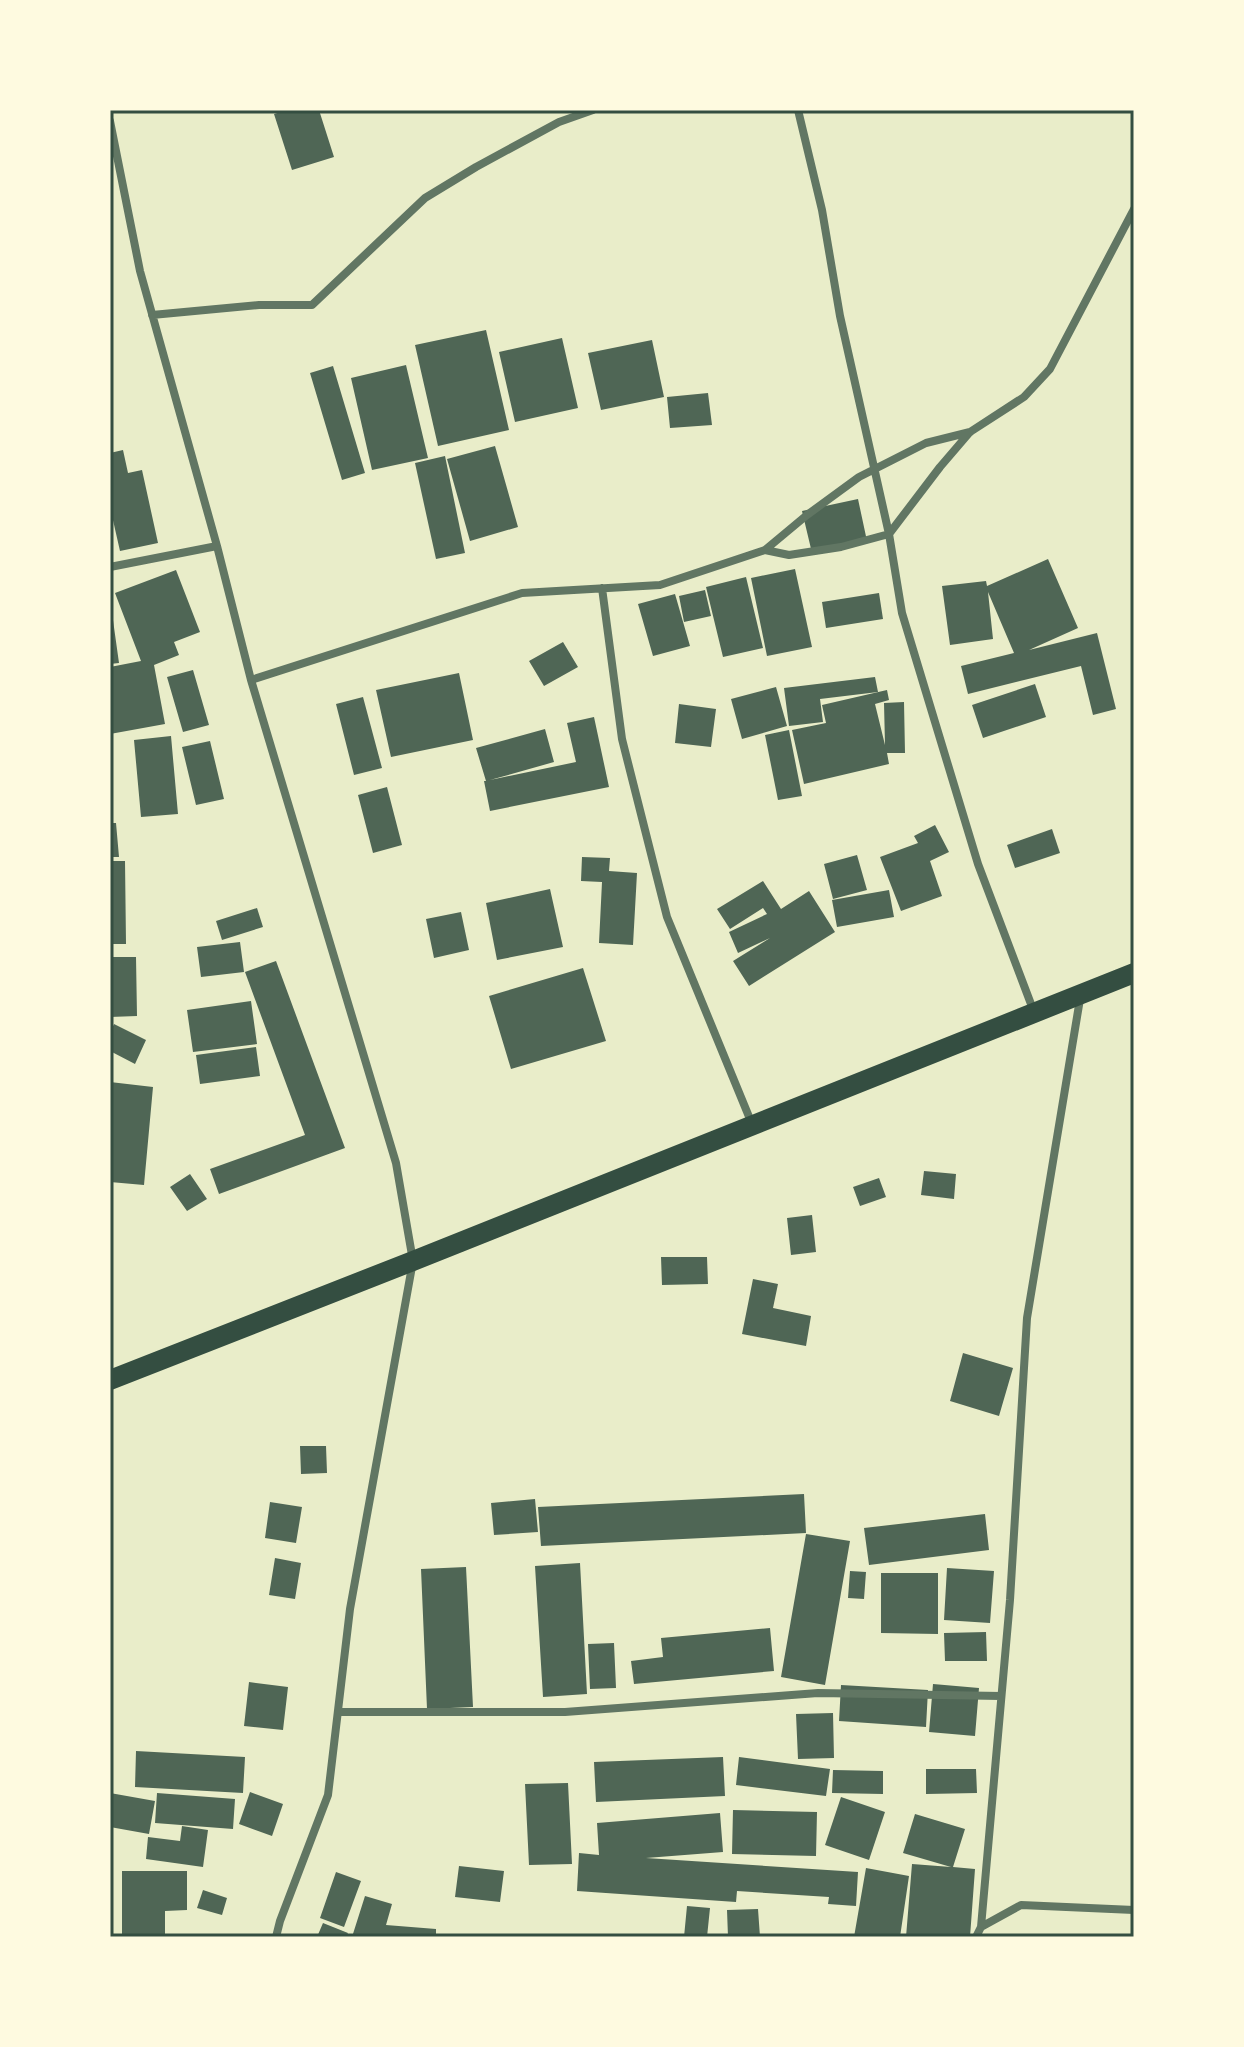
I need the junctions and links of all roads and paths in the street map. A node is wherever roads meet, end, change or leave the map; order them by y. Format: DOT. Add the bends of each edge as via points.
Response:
graph roads {
  1 [pos="593,110"];
  2 [pos="798,110"];
  3 [pos="110,121"];
  4 [pos="1134,209"];
  5 [pos="152,315"];
  6 [pos="970,432"];
  7 [pos="873,469"];
  8 [pos="889,534"];
  9 [pos="217,546"];
  10 [pos="765,550"];
  11 [pos="110,567"];
  12 [pos="602,588"];
  13 [pos="251,680"];
  14 [pos="1134,973"];
  15 [pos="1081,994"];
  16 [pos="1035,1013"];
  17 [pos="752,1126"];
  18 [pos="413,1261"];
  19 [pos="110,1380"];
  20 [pos="1001,1696"];
  21 [pos="338,1712"];
  22 [pos="1134,1910"];
  23 [pos="981,1927"];
  24 [pos="276,1937"];
  25 [pos="976,1937"];
  1 -- 5 [label="street" via="559,122 425,198 312,305"];
  2 -- 7 [label="street"];
  3 -- 5 [label="street"];
  4 -- 6 [label="street" via="1050,369 1024,397"];
  5 -- 9 [label="street"];
  6 -- 7 [label="street" via="926,443"];
  6 -- 8 [label="street"];
  7 -- 8 [label="street"];
  7 -- 10 [label="street"];
  8 -- 10 [label="street" via="789,555"];
  8 -- 16 [label="street" via="902,613 978,864"];
  9 -- 11 [label="street"];
  9 -- 13 [label="street"];
  10 -- 12 [label="street" via="660,585"];
  12 -- 13 [label="street" via="522,593"];
  12 -- 17 [label="street" via="622,739 667,917"];
  13 -- 18 [label="street" via="396,1163"];
  14 -- 15 [label="main road"];
  15 -- 16 [label="main road"];
  15 -- 20 [label="street" via="1027,1318"];
  16 -- 17 [label="main road"];
  17 -- 18 [label="main road"];
  18 -- 19 [label="main road"];
  18 -- 21 [label="street" via="350,1609"];
  20 -- 21 [label="street" via="818,1693 565,1712"];
  20 -- 23 [label="street"];
  21 -- 24 [label="street" via="328,1795"];
  22 -- 23 [label="street" via="1021,1905"];
  23 -- 25 [label="street"];
}
